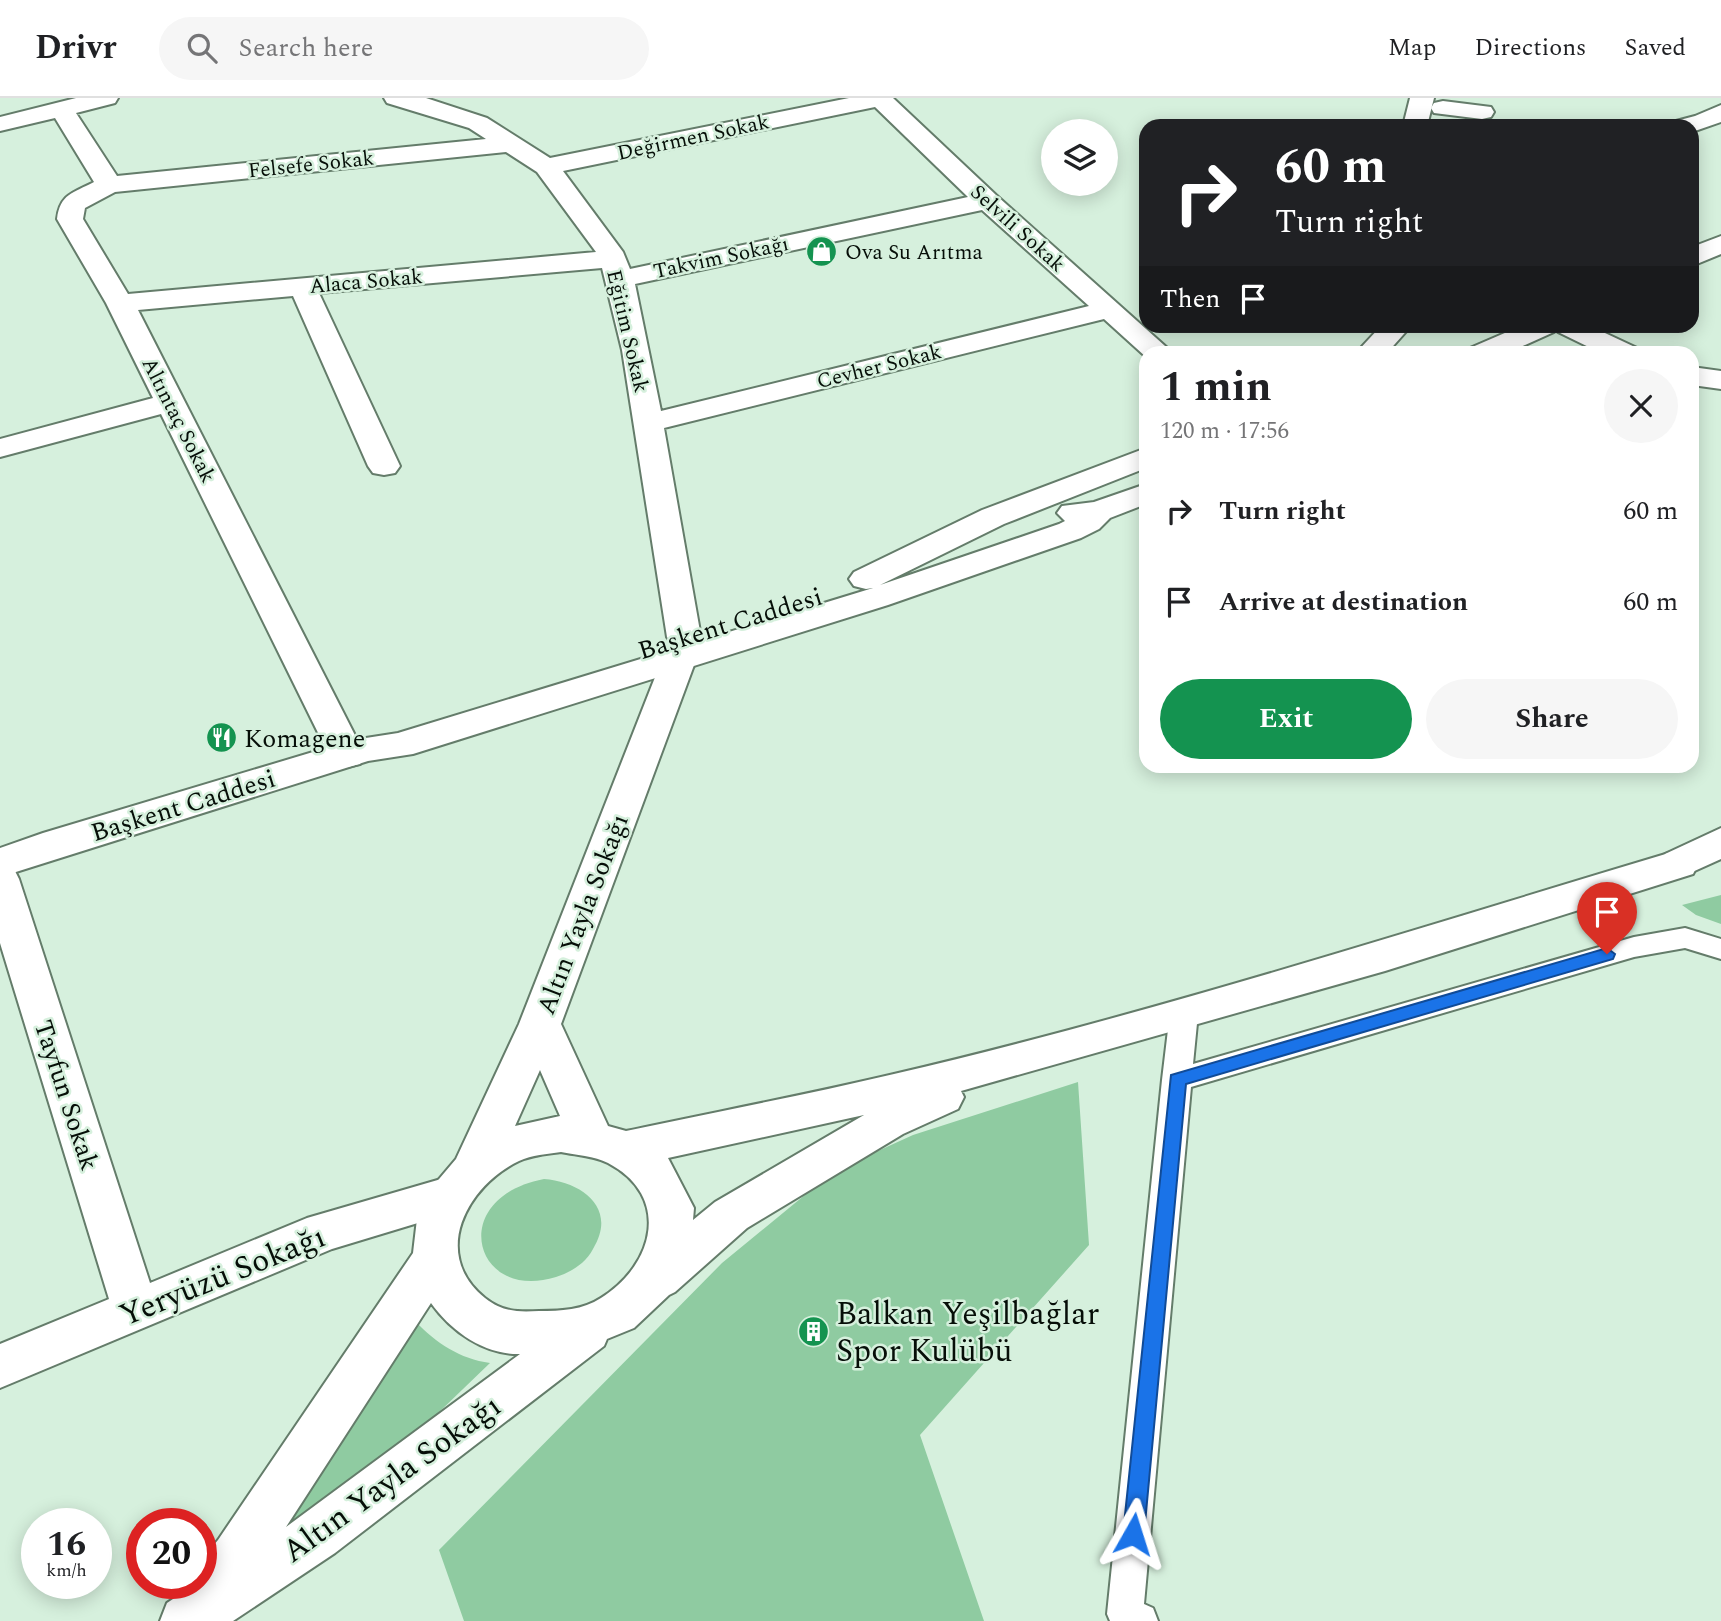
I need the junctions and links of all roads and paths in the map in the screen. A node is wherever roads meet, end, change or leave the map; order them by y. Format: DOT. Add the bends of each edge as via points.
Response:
graph roads {
  1 [pos="106,98"];
  2 [pos="396,98"];
  3 [pos="880,99"];
  4 [pos="1437,108"];
  5 [pos="62,109"];
  6 [pos="1482,112"];
  7 [pos="1721,112"];
  8 [pos="1699,123"];
  9 [pos="0,124"];
  10 [pos="513,144"];
  11 [pos="546,167"];
  12 [pos="109,185"];
  13 [pos="987,201"];
  14 [pos="1721,244"];
  15 [pos="1699,255"];
  16 [pos="616,269"];
  17 [pos="302,286"];
  18 [pos="120,303"];
  19 [pos="1110,309"];
  20 [pos="1390,333"];
  21 [pos="1528,333"];
  22 [pos="1583,333"];
  23 [pos="1151,346"];
  24 [pos="1377,346"];
  25 [pos="1498,346"];
  26 [pos="1610,346"];
  27 [pos="1699,377"];
  28 [pos="1721,380"];
  29 [pos="171,402"];
  30 [pos="648,423"];
  31 [pos="0,448"];
  32 [pos="1139,460"];
  33 [pos="384,466"];
  34 [pos="1139,496"];
  35 [pos="1099,511"];
  36 [pos="858,583"];
  37 [pos="682,647"];
  38 [pos="357,752"];
  39 [pos="1721,842"];
  40 [pos="0,863"];
  41 [pos="1679,864"];
  42 [pos="1721,870"];
  43 [pos="0,879"];
  44 [pos="1721,949"];
  45 [pos="1184,1013"];
  46 [pos="540,1024"];
  47 [pos="1041,1054"];
  48 [pos="1177,1080"];
  49 [pos="609,1142"];
  50 [pos="461,1182"];
  51 [pos="434,1259"];
  52 [pos="653,1282"];
  53 [pos="135,1309"];
  54 [pos="592,1328"];
  55 [pos="0,1366"];
  56 [pos="1126,1619"];
  57 [pos="185,1621"];
  1 -- 5 [label="street"];
  2 -- 10 [label="street, Eğitim Sokak" via="478,123"];
  3 -- 11 [label="street, Değirmen Sokak"];
  3 -- 13 [label="street, Selvili Sokak"];
  4 -- 6 [label="street"];
  5 -- 9 [label="street"];
  5 -- 12 [label="street"];
  7 -- 8 [label="street"];
  10 -- 11 [label="street, Eğitim Sokak"];
  10 -- 12 [label="street, Felsefe Sokak"];
  11 -- 16 [label="street, Eğitim Sokak" via="575,202"];
  12 -- 18 [label="street, Altıntaç Sokak" via="72,204 70,219"];
  13 -- 16 [label="street, Takvim Sokağı"];
  13 -- 19 [label="street, Selvili Sokak"];
  14 -- 15 [label="street"];
  16 -- 17 [label="street, Alaca Sokak"];
  16 -- 30 [label="street, Eğitim Sokak"];
  17 -- 18 [label="street, Alaca Sokak"];
  17 -- 33 [label="street"];
  18 -- 29 [label="street, Altıntaç Sokak"];
  19 -- 23 [label="street, Selvili Sokak"];
  19 -- 30 [label="street, Cevher Sokak"];
  20 -- 24 [label="street"];
  21 -- 25 [label="street"];
  22 -- 26 [label="street"];
  27 -- 28 [label="street"];
  29 -- 31 [label="street"];
  29 -- 38 [label="street, Altıntaç Sokak"];
  30 -- 37 [label="street, Eğitim Sokak"];
  32 -- 36 [label="street" via="993,517"];
  34 -- 35 [label="street, Başkent Caddesi"];
  35 -- 36 [label="street, Başkent Caddesi" via="1055,516"];
  35 -- 37 [label="street, Başkent Caddesi" via="1070,531 864,602"];
  36 -- 37 [label="street, Başkent Caddesi"];
  37 -- 38 [label="street, Başkent Caddesi" via="400,745"];
  37 -- 46 [label="street, Altın Yayla Sokağı"];
  38 -- 40 [label="street, Başkent Caddesi"];
  39 -- 41 [label="street"];
  41 -- 42 [label="street"];
  41 -- 45 [label="street"];
  43 -- 53 [label="street, Tayfun Sokak"];
  44 -- 48 [label="lane" via="1685,938 1634,947"];
  45 -- 47 [label="street"];
  45 -- 48 [label="lane"];
  46 -- 49 [label="street"];
  46 -- 50 [label="street, Altın Yayla Sokağı"];
  47 -- 49 [label="street" via="881,1094"];
  47 -- 52 [label="street" via="888,1122 731,1215"];
  48 -- 56 [label="lane"];
  49 -- 50 [label="street" via="561,1134 529,1139 500,1150"];
  49 -- 52 [label="street" via="651,1168 667,1193 673,1222 669,1252"];
  50 -- 51 [label="street" via="436,1226"];
  50 -- 53 [label="street, Yeryüzü Sokağı" via="323,1231"];
  51 -- 54 [label="street" via="446,1291 472,1317 508,1333 549,1337"];
  51 -- 57 [label="street, Altın Yayla Sokağı" via="236,1558"];
  52 -- 54 [label="street" via="627,1308"];
  53 -- 55 [label="street, Yeryüzü Sokağı"];
  54 -- 57 [label="street, Altın Yayla Sokağı" via="317,1536"];
}
